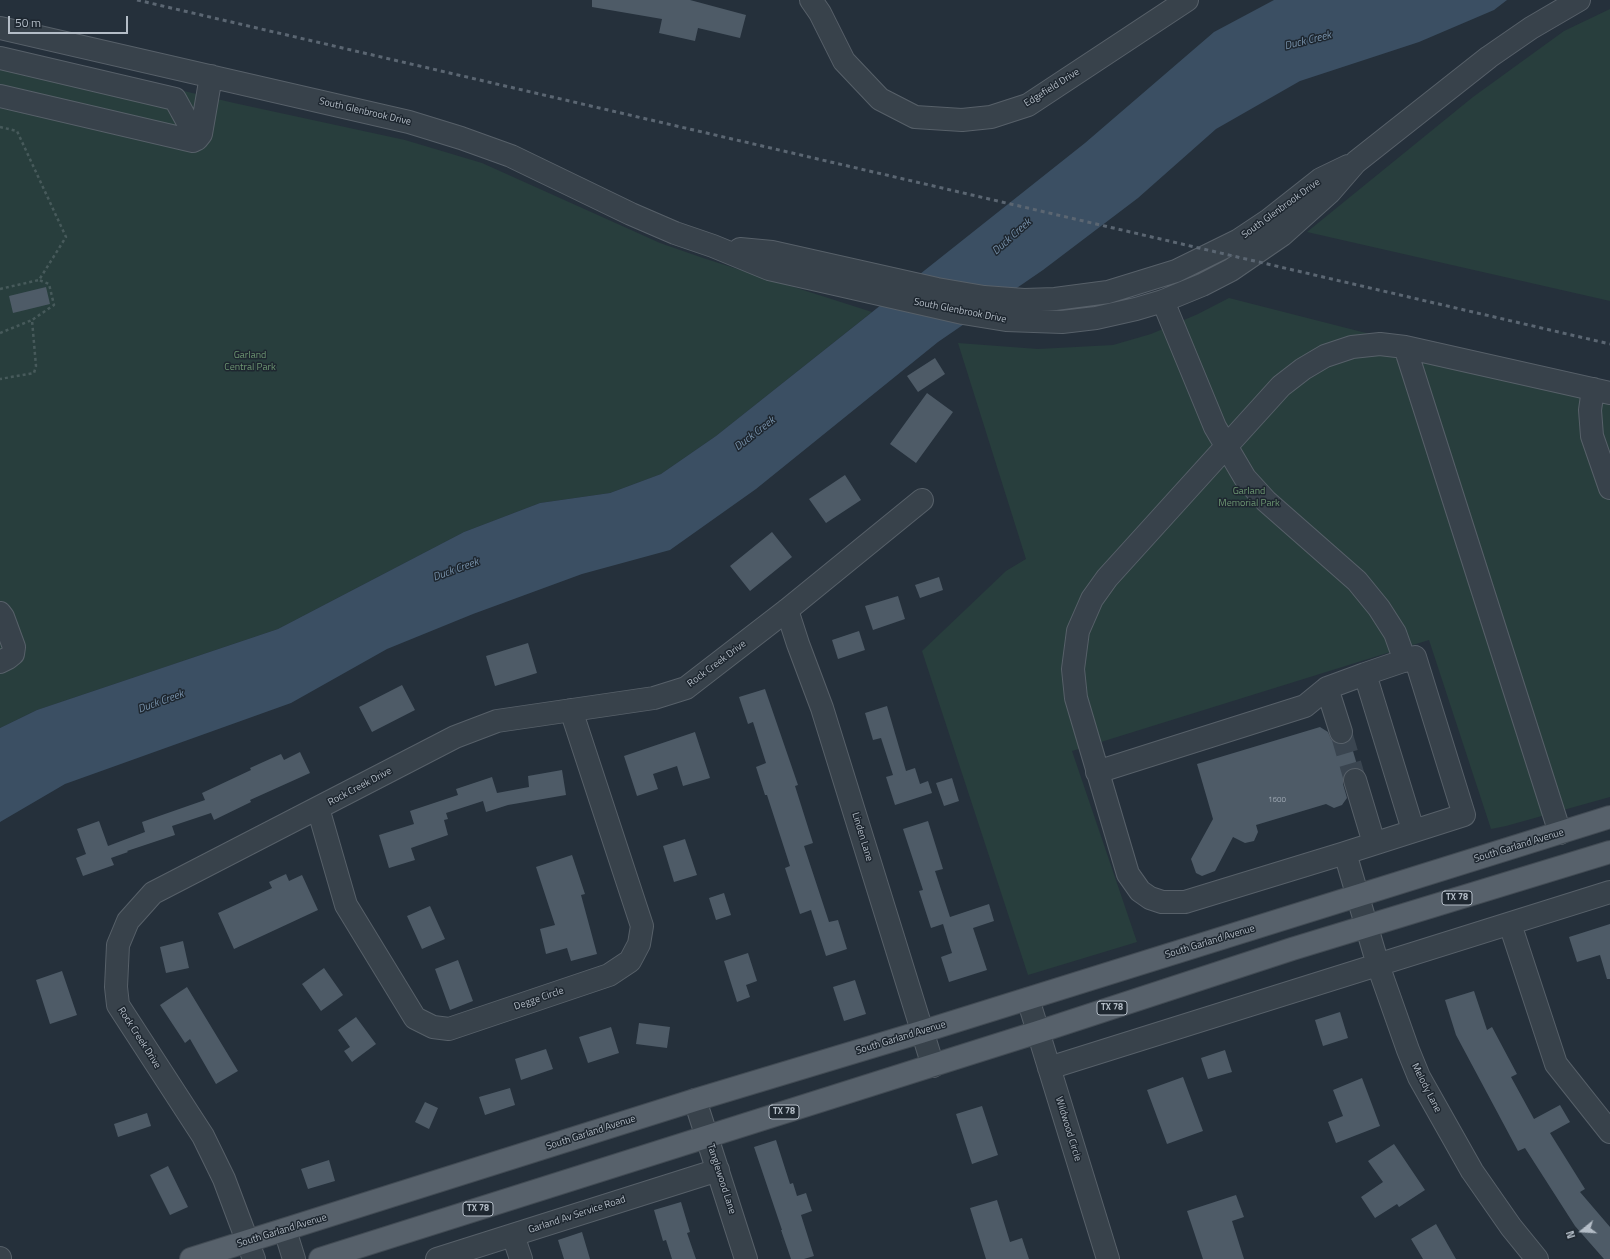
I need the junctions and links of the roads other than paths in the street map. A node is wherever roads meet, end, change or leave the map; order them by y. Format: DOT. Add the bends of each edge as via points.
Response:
graph roads {
  1 [pos="811,0"];
  2 [pos="1187,0"];
  3 [pos="1579,0"];
  4 [pos="1,34"];
  5 [pos="0,58"];
  6 [pos="211,76"];
  7 [pos="0,96"];
  8 [pos="197,139"];
  9 [pos="1356,162"];
  10 [pos="830,275"];
  11 [pos="1163,301"];
  12 [pos="1405,347"];
  13 [pos="1602,391"];
  14 [pos="1226,446"];
  15 [pos="1610,488"];
  16 [pos="922,500"];
  17 [pos="787,610"];
  18 [pos="0,613"];
  19 [pos="1405,661"];
  20 [pos="0,662"];
  21 [pos="1365,674"];
  22 [pos="1327,688"];
  23 [pos="570,710"];
  24 [pos="1340,732"];
  25 [pos="1097,772"];
  26 [pos="1355,780"];
  27 [pos="318,808"];
  28 [pos="1608,823"];
  29 [pos="1413,830"];
  30 [pos="1560,833"];
  31 [pos="1374,843"];
  32 [pos="1610,852"];
  33 [pos="1345,853"];
  34 [pos="1610,892"];
  35 [pos="1357,896"];
  36 [pos="1510,924"];
  37 [pos="1366,925"];
  38 [pos="1378,965"];
  39 [pos="1028,999"];
  40 [pos="921,1032"];
  41 [pos="1038,1032"];
  42 [pos="932,1066"];
  43 [pos="1049,1068"];
  44 [pos="695,1100"];
  45 [pos="1610,1132"];
  46 [pos="707,1137"];
  47 [pos="718,1170"];
  48 [pos="285,1230"];
  49 [pos="514,1235"];
  50 [pos="251,1250"];
  51 [pos="191,1259"];
  52 [pos="294,1259"];
  53 [pos="320,1259"];
  54 [pos="437,1259"];
  55 [pos="521,1259"];
  56 [pos="746,1259"];
  57 [pos="1108,1259"];
  58 [pos="1537,1259"];
  1 -- 2 [label="street, Edgefield Drive" via="844,61 880,99 915,116 962,120 991,118 1028,105"];
  3 -- 9 [label="street, South Glenbrook Drive" via="1531,28 1489,57"];
  4 -- 6 [label="street, South Glenbrook Drive"];
  5 -- 8 [label="street" via="175,99"];
  6 -- 8 [label="street" via="201,134"];
  6 -- 10 [label="street, South Glenbrook Drive" via="409,122 461,138 511,156 675,233 769,269"];
  7 -- 8 [label="street" via="188,140"];
  9 -- 10 [label="street, South Glenbrook Drive" via="1321,179 1239,240 1182,269 1108,292 1024,300 984,297"];
  9 -- 11 [label="street, South Glenbrook Drive" via="1330,192 1282,235 1231,270"];
  10 -- 11 [label="street, South Glenbrook Drive" via="963,313 1031,322 1096,318"];
  11 -- 14 [label="street" via="1215,427"];
  12 -- 13 [label="street"];
  12 -- 14 [label="street" via="1380,344 1352,347 1325,356 1282,386"];
  12 -- 30 [label="street"];
  13 -- 15 [label="street" via="1590,410 1592,436"];
  14 -- 19 [label="street" via="1245,478 1266,502 1357,582 1379,608 1395,633"];
  14 -- 25 [label="street" via="1107,578 1092,599 1078,631 1073,669 1076,698"];
  16 -- 17 [label="street, Rock Creek Drive"];
  17 -- 23 [label="street, Rock Creek Drive" via="686,688 654,698"];
  17 -- 40 [label="street, Linden Lane" via="822,708"];
  18 -- 20 [label="street" via="14,647 13,654"];
  19 -- 21 [label="street"];
  19 -- 29 [label="street" via="1415,658 1464,815"];
  21 -- 22 [label="street"];
  21 -- 29 [label="street"];
  22 -- 24 [label="street"];
  22 -- 25 [label="street" via="1305,706"];
  23 -- 27 [label="street, Rock Creek Drive" via="497,721 455,737"];
  23 -- 27 [label="street, Degge Circle" via="642,926 640,944 630,961 609,975 448,1029 433,1027 415,1018 346,904"];
  25 -- 33 [label="street" via="1128,874 1140,891 1162,902 1185,902"];
  26 -- 31 [label="street"];
  27 -- 50 [label="street, Rock Creek Drive" via="154,893 128,921 118,944 118,1005 203,1136 224,1179"];
  28 -- 30 [label="main road, South Garland Avenue"];
  29 -- 31 [label="street"];
  30 -- 35 [label="main road, South Garland Avenue"];
  31 -- 33 [label="street"];
  32 -- 37 [label="main road, TX 78"];
  33 -- 35 [label="street, Melody Lane"];
  34 -- 36 [label="street"];
  35 -- 37 [label="street, Melody Lane"];
  35 -- 39 [label="main road, South Garland Avenue"];
  36 -- 38 [label="street"];
  36 -- 45 [label="street" via="1556,1064"];
  37 -- 38 [label="street, Melody Lane"];
  37 -- 41 [label="main road, TX 78"];
  38 -- 43 [label="street"];
  38 -- 58 [label="street, Melody Lane" via="1419,1077 1472,1171"];
  39 -- 40 [label="main road, South Garland Avenue"];
  39 -- 41 [label="street, Wildwood Circle"];
  40 -- 42 [label="street, Linden Lane"];
  40 -- 44 [label="main road, South Garland Avenue"];
  41 -- 42 [label="main road, TX 78"];
  41 -- 43 [label="street, Wildwood Circle"];
  42 -- 46 [label="main road, TX 78"];
  43 -- 57 [label="street, Wildwood Circle"];
  44 -- 46 [label="street, Tanglewood Lane"];
  44 -- 48 [label="main road, South Garland Avenue"];
  46 -- 47 [label="street, Tanglewood Lane"];
  46 -- 53 [label="main road, TX 78"];
  47 -- 49 [label="street, Garland Av Service Road"];
  47 -- 56 [label="street, Tanglewood Lane"];
  48 -- 50 [label="main road, South Garland Avenue"];
  48 -- 52 [label="street"];
  49 -- 54 [label="street, Garland Av Service Road"];
  49 -- 55 [label="street"];
  50 -- 51 [label="main road, South Garland Avenue"];
}
